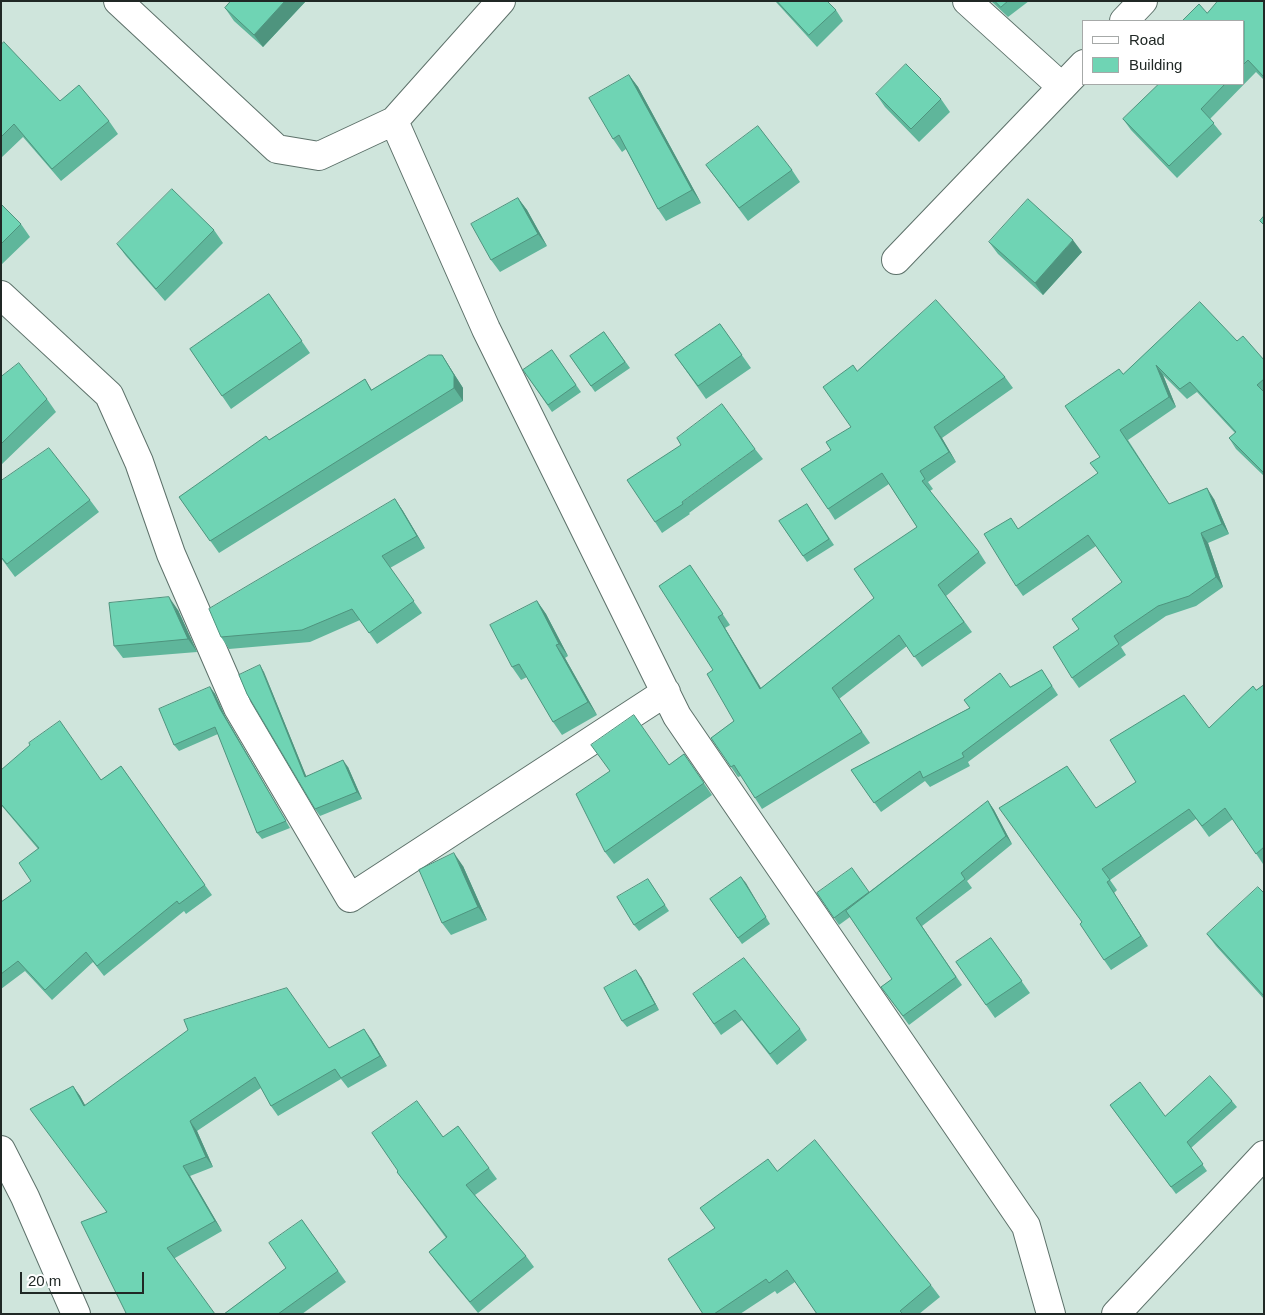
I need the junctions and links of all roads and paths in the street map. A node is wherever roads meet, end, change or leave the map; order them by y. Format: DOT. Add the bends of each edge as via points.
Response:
graph roads {
  1 [pos="118,1"];
  2 [pos="502,1"];
  3 [pos="967,1"];
  4 [pos="1143,1"];
  5 [pos="1125,20"];
  6 [pos="1082,66"];
  7 [pos="1062,87"];
  8 [pos="394,121"];
  9 [pos="896,260"];
  10 [pos="1,295"];
  11 [pos="666,692"];
  12 [pos="1,1150"];
  13 [pos="1264,1154"];
  14 [pos="76,1314"];
  15 [pos="1051,1314"];
  16 [pos="1116,1314"];
  1 -- 8 [label="street" via="277,148 319,156"];
  2 -- 8 [label="street"];
  3 -- 7 [label="street"];
  4 -- 5 [label="street"];
  6 -- 7 [label="street"];
  7 -- 9 [label="street"];
  8 -- 11 [label="street" via="486,329"];
  10 -- 11 [label="street" via="109,395 139,462 171,554 238,708 350,898"];
  11 -- 15 [label="street" via="677,716 1026,1226"];
  12 -- 14 [label="street"];
  13 -- 16 [label="street"];
}
